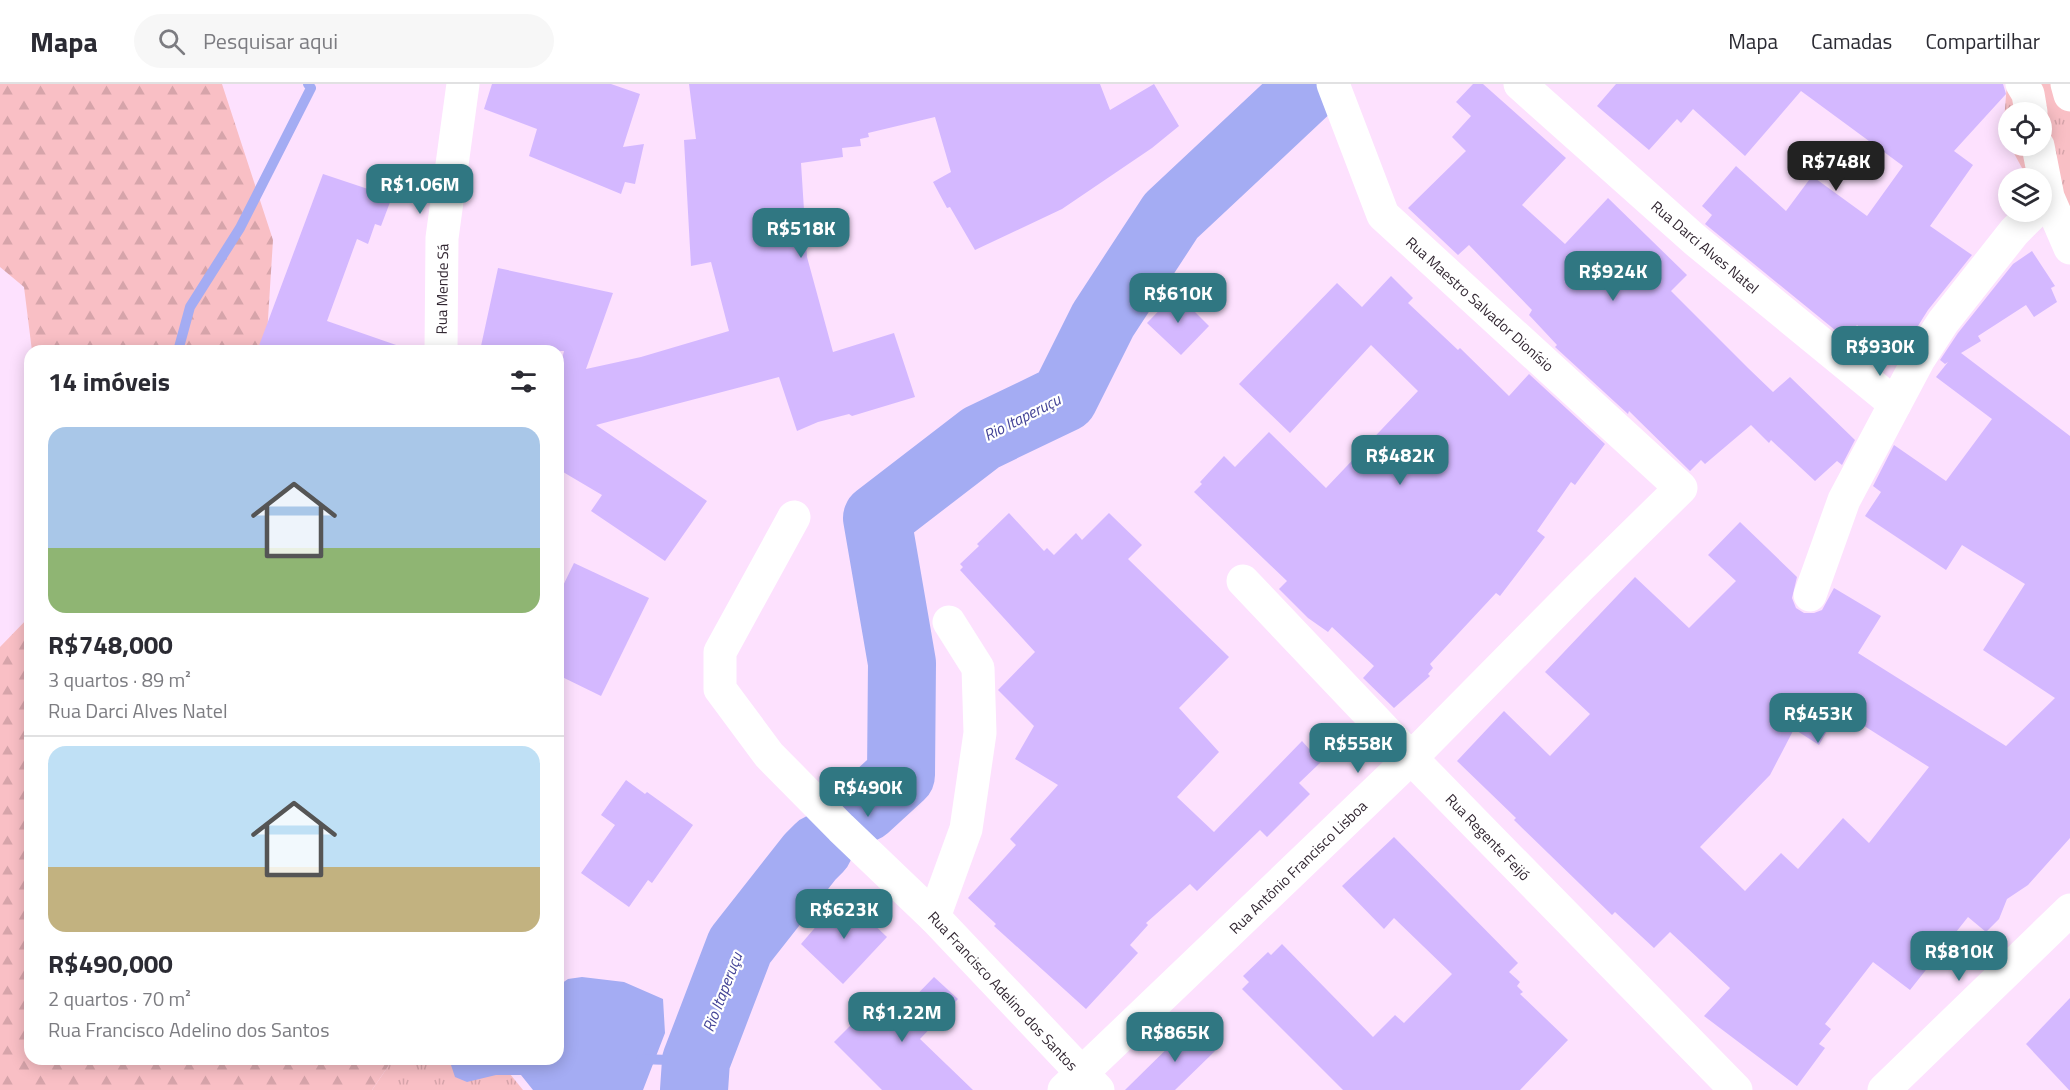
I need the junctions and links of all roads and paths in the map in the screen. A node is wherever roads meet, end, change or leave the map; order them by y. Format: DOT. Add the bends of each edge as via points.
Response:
graph roads {
  1 [pos="463,84"];
  2 [pos="1520,84"];
  3 [pos="2022,84"];
  4 [pos="2067,84"];
  5 [pos="1334,86"];
  6 [pos="2070,95"];
  7 [pos="2029,102"];
  8 [pos="2052,210"];
  9 [pos="2025,222"];
  10 [pos="2070,248"];
  11 [pos="441,345"];
  12 [pos="1895,404"];
  13 [pos="1681,488"];
  14 [pos="794,517"];
  15 [pos="1243,581"];
  16 [pos="1810,595"];
  17 [pos="949,622"];
  18 [pos="1412,758"];
  19 [pos="2070,910"];
  20 [pos="934,918"];
  21 [pos="1081,1085"];
  22 [pos="1736,1090"];
  23 [pos="1884,1090"];
  1 -- 11 [label="street, Rua Mende Sá" via="442,238"];
  2 -- 12 [label="street, Rua Darci Alves Natel" via="1695,240"];
  3 -- 7 [label="street"];
  4 -- 6 [label="street"];
  5 -- 13 [label="street, Rua Maestro Salvador Dionísio" via="1383,215"];
  8 -- 10 [label="street"];
  9 -- 12 [label="street" via="1943,322"];
  12 -- 16 [label="street" via="1844,500"];
  13 -- 18 [label="street, Rua Antônio Francisco Lisboa"];
  14 -- 20 [label="street, Rua Francisco Adelino dos Santos" via="720,652 720,689 769,755"];
  15 -- 18 [label="street, Rua Regente Feijó"];
  17 -- 20 [label="street" via="978,668 980,733 966,829"];
  18 -- 21 [label="street, Rua Antônio Francisco Lisboa"];
  18 -- 22 [label="street, Rua Regente Feijó"];
  19 -- 23 [label="street"];
  20 -- 21 [label="street, Rua Francisco Adelino dos Santos"];
}
